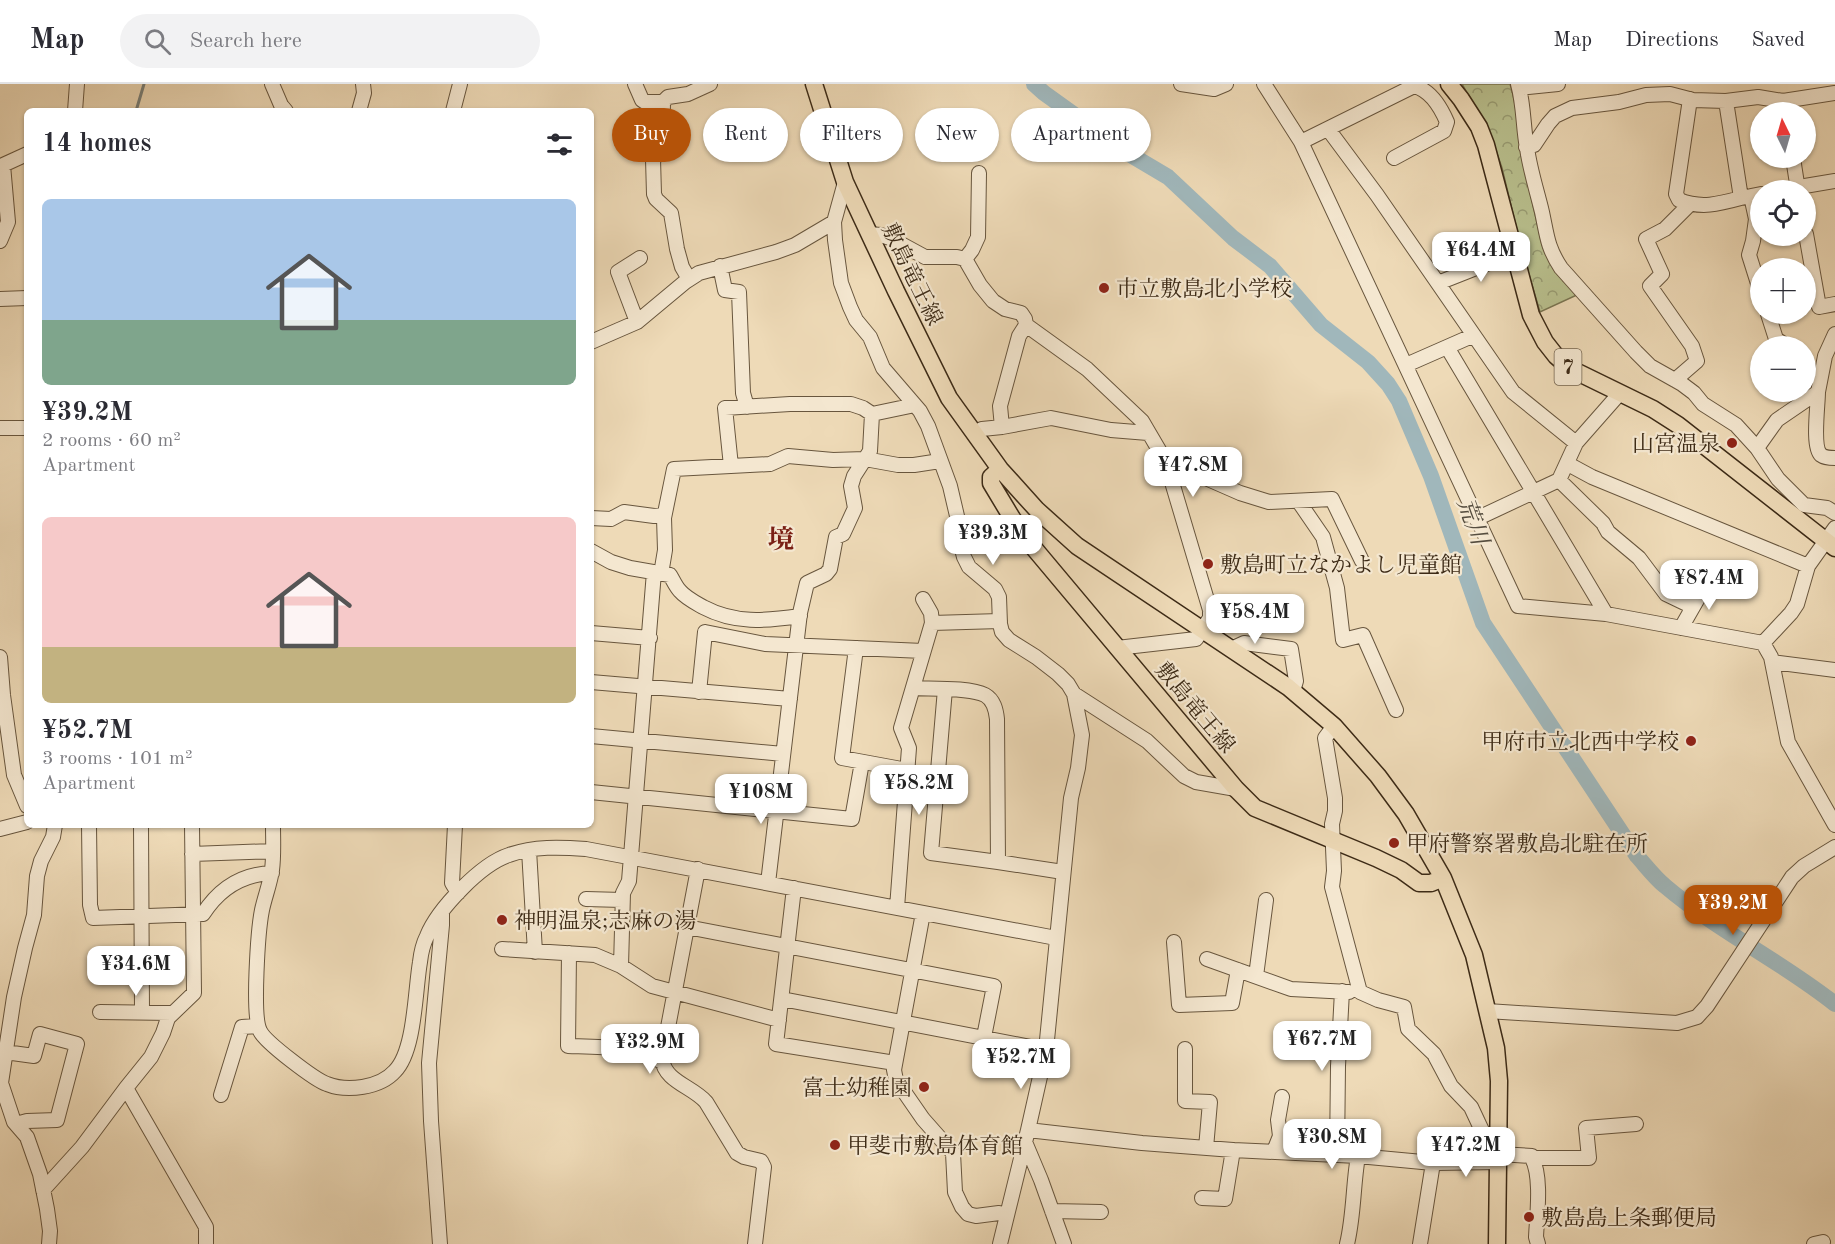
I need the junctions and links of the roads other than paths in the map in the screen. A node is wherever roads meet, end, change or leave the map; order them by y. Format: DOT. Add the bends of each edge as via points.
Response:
graph roads {
  1 [pos="77,84"];
  2 [pos="272,84"];
  3 [pos="363,84"];
  4 [pos="460,84"];
  5 [pos="635,84"];
  6 [pos="710,84"];
  7 [pos="814,84"];
  8 [pos="1181,84"];
  9 [pos="1226,84"];
  10 [pos="1264,84"];
  11 [pos="1449,84"];
  12 [pos="1558,84"];
  13 [pos="1519,86"];
  14 [pos="1646,90"];
  15 [pos="1835,93"];
  16 [pos="1461,99"];
  17 [pos="1690,99"];
  18 [pos="1726,101"];
  19 [pos="663,102"];
  20 [pos="1772,102"];
  21 [pos="1800,102"];
  22 [pos="75,108"];
  23 [pos="284,108"];
  24 [pos="360,108"];
  25 [pos="454,108"];
  26 [pos="1442,111"];
  27 [pos="1328,129"];
  28 [pos="1301,142"];
  29 [pos="1526,147"];
  30 [pos="24,155"];
  31 [pos="1394,158"];
  32 [pos="979,173"];
  33 [pos="1835,181"];
  34 [pos="845,182"];
  35 [pos="1816,185"];
  36 [pos="1750,192"];
  37 [pos="1750,196"];
  38 [pos="1690,204"];
  39 [pos="834,222"];
  40 [pos="869,234"];
  41 [pos="0,241"];
  42 [pos="1808,246"];
  43 [pos="1514,254"];
  44 [pos="640,258"];
  45 [pos="965,259"];
  46 [pos="720,266"];
  47 [pos="689,279"];
  48 [pos="1438,283"];
  49 [pos="24,298"];
  50 [pos="0,299"];
  51 [pos="1835,304"];
  52 [pos="637,322"];
  53 [pos="1026,325"];
  54 [pos="1835,334"];
  55 [pos="1472,336"];
  56 [pos="594,341"];
  57 [pos="1447,347"];
  58 [pos="1406,365"];
  59 [pos="1675,380"];
  60 [pos="1818,392"];
  61 [pos="1620,393"];
  62 [pos="915,405"];
  63 [pos="747,407"];
  64 [pos="872,414"];
  65 [pos="1002,427"];
  66 [pos="0,428"];
  67 [pos="24,428"];
  68 [pos="1148,433"];
  69 [pos="974,434"];
  70 [pos="1576,443"];
  71 [pos="1757,448"];
  72 [pos="1835,458"];
  73 [pos="865,459"];
  74 [pos="940,461"];
  75 [pos="1166,462"];
  76 [pos="1568,464"];
  77 [pos="731,466"];
  78 [pos="1000,470"];
  79 [pos="1559,480"];
  80 [pos="1535,492"];
  81 [pos="1299,502"];
  82 [pos="1835,513"];
  83 [pos="664,515"];
  84 [pos="594,518"];
  85 [pos="1476,519"];
  86 [pos="1832,539"];
  87 [pos="594,552"];
  88 [pos="1362,561"];
  89 [pos="1808,566"];
  90 [pos="658,573"];
  91 [pos="1708,579"];
  92 [pos="922,599"];
  93 [pos="1693,607"];
  94 [pos="1606,614"];
  95 [pos="800,616"];
  96 [pos="1000,621"];
  97 [pos="932,623"];
  98 [pos="1681,628"];
  99 [pos="1203,630"];
  100 [pos="594,633"];
  101 [pos="650,639"];
  102 [pos="1763,643"];
  103 [pos="796,646"];
  104 [pos="856,648"];
  105 [pos="1117,648"];
  106 [pos="1230,649"];
  107 [pos="923,651"];
  108 [pos="0,657"];
  109 [pos="1772,663"];
  110 [pos="1835,670"];
  111 [pos="594,682"];
  112 [pos="646,687"];
  113 [pos="913,688"];
  114 [pos="945,690"];
  115 [pos="1293,691"];
  116 [pos="699,692"];
  117 [pos="1074,694"];
  118 [pos="790,699"];
  119 [pos="1396,710"];
  120 [pos="1334,726"];
  121 [pos="594,736"];
  122 [pos="641,741"];
  123 [pos="783,754"];
  124 [pos="862,762"];
  125 [pos="907,770"];
  126 [pos="1236,789"];
  127 [pos="594,792"];
  128 [pos="636,796"];
  129 [pos="24,799"];
  130 [pos="777,811"];
  131 [pos="24,823"];
  132 [pos="1835,825"];
  133 [pos="54,828"];
  134 [pos="89,828"];
  135 [pos="141,828"];
  136 [pos="192,828"];
  137 [pos="273,828"];
  138 [pos="455,828"];
  139 [pos="0,829"];
  140 [pos="1333,841"];
  141 [pos="1835,847"];
  142 [pos="529,850"];
  143 [pos="273,851"];
  144 [pos="192,854"];
  145 [pos="631,857"];
  146 [pos="998,862"];
  147 [pos="698,869"];
  148 [pos="1063,872"];
  149 [pos="272,873"];
  150 [pos="1443,878"];
  151 [pos="768,883"];
  152 [pos="794,888"];
  153 [pos="458,892"];
  154 [pos="586,898"];
  155 [pos="622,900"];
  156 [pos="1266,900"];
  157 [pos="897,908"];
  158 [pos="441,912"];
  159 [pos="923,913"];
  160 [pos="193,915"];
  161 [pos="141,917"];
  162 [pos="687,927"];
  163 [pos="1056,938"];
  164 [pos="1174,942"];
  165 [pos="788,946"];
  166 [pos="502,948"];
  167 [pos="535,952"];
  168 [pos="569,953"];
  169 [pos="1207,959"];
  170 [pos="621,966"];
  171 [pos="1238,970"];
  172 [pos="912,971"];
  173 [pos="1256,976"];
  174 [pos="1342,991"];
  175 [pos="675,992"];
  176 [pos="1360,992"];
  177 [pos="782,999"];
  178 [pos="1487,1011"];
  179 [pos="100,1012"];
  180 [pos="142,1012"];
  181 [pos="172,1013"];
  182 [pos="779,1020"];
  183 [pos="903,1021"];
  184 [pos="258,1026"];
  185 [pos="984,1037"];
  186 [pos="1185,1049"];
  187 [pos="1046,1050"];
  188 [pos="5,1052"];
  189 [pos="662,1062"];
  190 [pos="895,1063"];
  191 [pos="126,1088"];
  192 [pos="221,1095"];
  193 [pos="1282,1097"];
  194 [pos="16,1124"];
  195 [pos="1636,1124"];
  196 [pos="1027,1136"];
  197 [pos="1206,1148"];
  198 [pos="1233,1150"];
  199 [pos="1274,1151"];
  200 [pos="1499,1153"];
  201 [pos="1337,1155"];
  202 [pos="1358,1156"];
  203 [pos="1533,1158"];
  204 [pos="1432,1163"];
  205 [pos="43,1190"];
  206 [pos="1202,1198"];
  207 [pos="1052,1212"];
  208 [pos="1101,1212"];
  209 [pos="1007,1215"];
  210 [pos="49,1244"];
  211 [pos="206,1244"];
  212 [pos="440,1244"];
  213 [pos="755,1244"];
  214 [pos="1000,1244"];
  215 [pos="1064,1244"];
  216 [pos="1347,1244"];
  217 [pos="1420,1244"];
  218 [pos="1497,1244"];
  219 [pos="1538,1244"];
  1 -- 22 [label="street"];
  2 -- 23 [label="street"];
  3 -- 24 [label="street"];
  4 -- 25 [label="street"];
  5 -- 19 [label="street" via="645,102"];
  6 -- 19 [label="street"];
  7 -- 34 [label="main road, 敷島竜王線"];
  8 -- 9 [label="street" via="1214,89"];
  10 -- 28 [label="street"];
  11 -- 16 [label="main road, 7"];
  12 -- 13 [label="street"];
  13 -- 29 [label="street"];
  14 -- 17 [label="street"];
  14 -- 29 [label="street" via="1619,102 1563,112 1555,116 1534,145"];
  15 -- 21 [label="street"];
  16 -- 26 [label="street"];
  16 -- 43 [label="main road, 7" via="1486,145"];
  17 -- 18 [label="street"];
  17 -- 38 [label="street" via="1676,194 1679,200"];
  18 -- 20 [label="street" via="1758,97"];
  18 -- 36 [label="street"];
  19 -- 47 [label="street" via="662,154 653,159 654,194 671,213 677,249"];
  26 -- 27 [label="street" via="1423,88 1414,86"];
  26 -- 31 [label="street" via="1447,122 1444,131"];
  27 -- 28 [label="street"];
  27 -- 48 [label="street"];
  28 -- 58 [label="street"];
  29 -- 59 [label="street" via="1553,256 1636,352 1650,366"];
  30 -- 41 [label="street" via="3,165 8,222"];
  32 -- 45 [label="street" via="978,237"];
  33 -- 35 [label="street"];
  34 -- 39 [label="street"];
  34 -- 40 [label="main road, 敷島竜王線"];
  37 -- 38 [label="street" via="1714,206"];
  38 -- 59 [label="street" via="1665,229 1646,239 1662,274 1650,286 1692,346 1697,361"];
  39 -- 46 [label="street" via="795,245"];
  39 -- 62 [label="street" via="839,273 850,307 883,368"];
  40 -- 45 [label="street" via="890,238 925,257"];
  40 -- 69 [label="main road, 敷島竜王線" via="949,398"];
  42 -- 51 [label="street" via="1819,307"];
  43 -- 48 [label="street"];
  43 -- 61 [label="main road, 7" via="1531,315 1545,342 1571,369"];
  44 -- 52 [label="street" via="618,272"];
  45 -- 53 [label="street" via="993,301 1021,313"];
  46 -- 47 [label="street"];
  46 -- 63 [label="street" via="725,290 739,292 743,393"];
  47 -- 52 [label="street"];
  48 -- 55 [label="street"];
  49 -- 50 [label="street"];
  52 -- 56 [label="street"];
  53 -- 65 [label="street" via="1019,336 1000,406"];
  53 -- 68 [label="street" via="1088,369 1142,421"];
  54 -- 60 [label="street" via="1825,356"];
  55 -- 57 [label="street"];
  55 -- 70 [label="street" via="1513,392"];
  57 -- 58 [label="street"];
  57 -- 80 [label="street"];
  58 -- 85 [label="street"];
  59 -- 71 [label="street" via="1736,425"];
  60 -- 71 [label="street" via="1777,420"];
  60 -- 72 [label="street" via="1818,449 1821,455"];
  61 -- 70 [label="street"];
  61 -- 86 [label="main road, 7" via="1678,425"];
  62 -- 64 [label="street"];
  62 -- 74 [label="street" via="928,426"];
  63 -- 64 [label="street" via="851,404"];
  63 -- 77 [label="street" via="725,408"];
  64 -- 73 [label="street" via="870,451"];
  65 -- 68 [label="street" via="1051,418"];
  65 -- 69 [label="street"];
  66 -- 67 [label="street"];
  68 -- 75 [label="street"];
  69 -- 78 [label="main road, 敷島竜王線"];
  70 -- 76 [label="street"];
  71 -- 82 [label="street" via="1804,505"];
  73 -- 74 [label="street" via="898,465"];
  73 -- 77 [label="street" via="788,456 770,464"];
  73 -- 95 [label="street" via="854,476 855,508 843,534 836,537 830,569 807,583"];
  74 -- 96 [label="street" via="955,506 964,557 969,567 995,589"];
  75 -- 81 [label="street" via="1269,502"];
  75 -- 99 [label="street" via="1210,610"];
  76 -- 79 [label="street"];
  76 -- 89 [label="street"];
  77 -- 83 [label="street" via="674,469"];
  78 -- 99 [label="main road, 敷島竜王線" via="1077,546"];
  78 -- 105 [label="main road, 敷島竜王線" via="991,477 991,483 1012,518"];
  79 -- 80 [label="street"];
  79 -- 93 [label="street" via="1608,532 1639,558 1666,594"];
  80 -- 85 [label="street"];
  80 -- 94 [label="street"];
  81 -- 88 [label="street" via="1332,499"];
  81 -- 119 [label="street" via="1323,537 1337,588 1343,640 1363,635"];
  83 -- 84 [label="street" via="624,512 611,519"];
  83 -- 90 [label="street" via="665,550"];
  85 -- 94 [label="street" via="1518,606"];
  86 -- 89 [label="street"];
  87 -- 90 [label="street" via="612,562"];
  89 -- 102 [label="street" via="1797,604"];
  90 -- 95 [label="street" via="670,575 680,592 724,616 771,621"];
  90 -- 101 [label="street"];
  91 -- 93 [label="street"];
  92 -- 97 [label="street"];
  93 -- 98 [label="street"];
  94 -- 98 [label="street"];
  95 -- 103 [label="street"];
  96 -- 97 [label="street"];
  96 -- 117 [label="street" via="1009,640 1058,674"];
  97 -- 107 [label="street"];
  98 -- 102 [label="street"];
  99 -- 105 [label="street" via="1196,639"];
  99 -- 106 [label="main road, 敷島竜王線"];
  100 -- 101 [label="street"];
  101 -- 112 [label="street"];
  102 -- 109 [label="street"];
  103 -- 104 [label="street"];
  103 -- 116 [label="street" via="765,645 705,632"];
  103 -- 118 [label="street"];
  104 -- 107 [label="street"];
  104 -- 124 [label="street" via="842,758"];
  105 -- 126 [label="main road, 敷島竜王線"];
  106 -- 115 [label="main road, 敷島竜王線"];
  106 -- 115 [label="street" via="1244,643 1291,649 1296,681"];
  107 -- 113 [label="street"];
  108 -- 129 [label="street" via="14,775"];
  109 -- 110 [label="street"];
  109 -- 132 [label="street" via="1788,742"];
  111 -- 112 [label="street"];
  112 -- 116 [label="street"];
  112 -- 122 [label="street"];
  113 -- 114 [label="street"];
  113 -- 125 [label="street" via="901,728 909,748"];
  114 -- 146 [label="street" via="973,691 986,696 996,708"];
  114 -- 146 [label="street" via="931,853"];
  115 -- 120 [label="main road, 敷島竜王線"];
  116 -- 118 [label="street"];
  117 -- 126 [label="street" via="1147,741 1184,776"];
  117 -- 148 [label="street" via="1082,735"];
  118 -- 123 [label="street"];
  120 -- 140 [label="street" via="1325,738 1335,798"];
  120 -- 150 [label="main road, 敷島竜王線" via="1406,814"];
  121 -- 122 [label="street"];
  122 -- 123 [label="street"];
  122 -- 128 [label="street"];
  123 -- 130 [label="street"];
  124 -- 125 [label="street"];
  124 -- 130 [label="street" via="852,819"];
  125 -- 157 [label="street"];
  126 -- 140 [label="main road, 敷島竜王線" via="1255,808"];
  127 -- 128 [label="street"];
  128 -- 130 [label="street"];
  128 -- 145 [label="street"];
  130 -- 151 [label="street"];
  131 -- 139 [label="street"];
  133 -- 188 [label="street" via="37,876 34,915"];
  134 -- 161 [label="street" via="93,918"];
  135 -- 161 [label="street"];
  136 -- 144 [label="street"];
  137 -- 143 [label="street"];
  138 -- 153 [label="street" via="452,882"];
  140 -- 150 [label="main road, 敷島竜王線" via="1401,870 1419,883"];
  140 -- 176 [label="street" via="1332,887"];
  141 -- 178 [label="street" via="1792,877 1697,1017 1677,1023"];
  142 -- 145 [label="street" via="555,846"];
  142 -- 153 [label="street" via="490,864"];
  142 -- 167 [label="street"];
  143 -- 144 [label="street"];
  143 -- 149 [label="street"];
  144 -- 160 [label="street"];
  145 -- 147 [label="street"];
  145 -- 155 [label="street"];
  146 -- 148 [label="street"];
  147 -- 151 [label="street"];
  147 -- 162 [label="street"];
  148 -- 163 [label="street"];
  149 -- 160 [label="street" via="240,879 203,914"];
  149 -- 184 [label="street" via="259,935"];
  150 -- 178 [label="main road, 敷島竜王線" via="1474,955"];
  151 -- 152 [label="street"];
  152 -- 157 [label="street"];
  152 -- 165 [label="street"];
  153 -- 158 [label="street"];
  154 -- 155 [label="street"];
  155 -- 170 [label="street"];
  156 -- 173 [label="street"];
  157 -- 159 [label="street"];
  158 -- 184 [label="street" via="423,946 404,1059 382,1081 339,1088 324,1083 271,1044"];
  158 -- 212 [label="street" via="429,1063"];
  159 -- 163 [label="street"];
  159 -- 172 [label="street"];
  160 -- 161 [label="street"];
  160 -- 181 [label="street" via="194,993"];
  161 -- 180 [label="street"];
  162 -- 165 [label="street"];
  162 -- 175 [label="street"];
  163 -- 187 [label="street"];
  164 -- 171 [label="street" via="1179,1005 1232,1003"];
  165 -- 172 [label="street"];
  165 -- 177 [label="street"];
  166 -- 167 [label="street"];
  167 -- 168 [label="street"];
  168 -- 170 [label="street" via="595,955"];
  168 -- 189 [label="street" via="568,1046 633,1052"];
  169 -- 171 [label="street"];
  170 -- 175 [label="street" via="652,986"];
  171 -- 173 [label="street"];
  172 -- 183 [label="street"];
  172 -- 185 [label="street" via="994,986"];
  173 -- 174 [label="street" via="1291,989"];
  174 -- 176 [label="street"];
  174 -- 201 [label="street"];
  175 -- 182 [label="street"];
  175 -- 189 [label="street"];
  176 -- 200 [label="street" via="1404,1007 1408,1029 1434,1054 1451,1086 1471,1107 1485,1137"];
  177 -- 182 [label="street"];
  177 -- 183 [label="street"];
  178 -- 200 [label="main road, 敷島竜王線" via="1499,1081"];
  179 -- 180 [label="street"];
  180 -- 181 [label="street"];
  181 -- 191 [label="street" via="151,1057"];
  182 -- 190 [label="street" via="776,1044"];
  183 -- 185 [label="street"];
  183 -- 190 [label="street"];
  184 -- 192 [label="street" via="242,1027"];
  185 -- 187 [label="street"];
  186 -- 197 [label="street" via="1185,1101 1210,1102"];
  187 -- 196 [label="street"];
  188 -- 194 [label="street" via="1,1083"];
  188 -- 194 [label="street" via="34,1056 40,1034 77,1044 57,1120"];
  189 -- 213 [label="street" via="667,1074 706,1102 736,1153 761,1161 765,1175"];
  190 -- 209 [label="street" via="896,1080 953,1153 955,1192 962,1208 976,1216"];
  191 -- 205 [label="street" via="82,1147"];
  191 -- 211 [label="street" via="206,1227"];
  193 -- 199 [label="street" via="1280,1136"];
  194 -- 205 [label="street" via="27,1137"];
  195 -- 203 [label="street" via="1586,1128 1589,1158"];
  196 -- 197 [label="street"];
  196 -- 207 [label="street"];
  196 -- 209 [label="street"];
  197 -- 198 [label="street"];
  198 -- 199 [label="street"];
  198 -- 206 [label="street" via="1225,1199"];
  199 -- 201 [label="street"];
  200 -- 203 [label="street"];
  200 -- 204 [label="street"];
  200 -- 218 [label="main road, 敷島竜王線"];
  201 -- 202 [label="street"];
  202 -- 204 [label="street"];
  202 -- 216 [label="street"];
  203 -- 219 [label="street" via="1538,1181"];
  204 -- 217 [label="street"];
  205 -- 210 [label="street"];
  207 -- 208 [label="street"];
  207 -- 215 [label="street"];
  209 -- 214 [label="street"];
}
